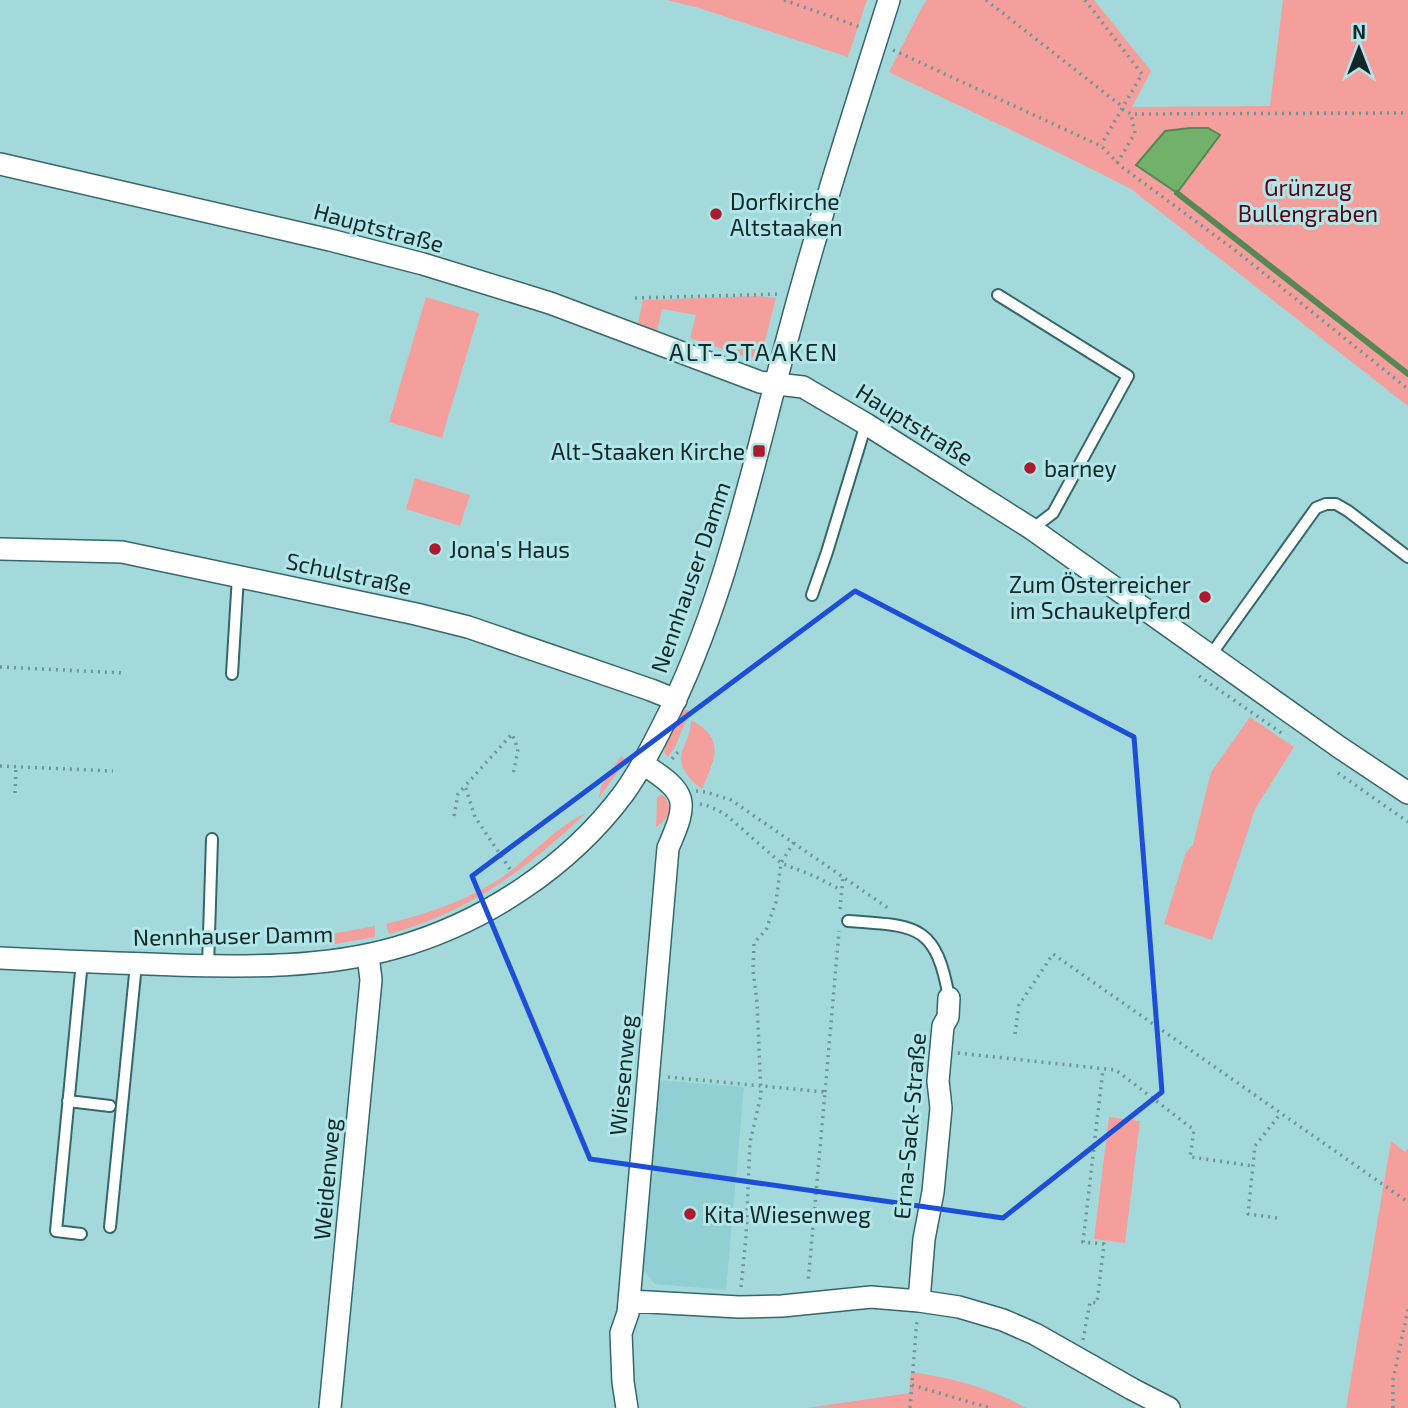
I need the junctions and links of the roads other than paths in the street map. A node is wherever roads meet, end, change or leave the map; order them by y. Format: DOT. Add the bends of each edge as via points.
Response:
graph roads {
  1 [pos="889,0"];
  2 [pos="0,164"];
  3 [pos="998,295"];
  4 [pos="775,385"];
  5 [pos="866,424"];
  6 [pos="1032,529"];
  7 [pos="0,549"];
  8 [pos="1408,556"];
  9 [pos="238,576"];
  10 [pos="812,595"];
  11 [pos="1210,656"];
  12 [pos="232,674"];
  13 [pos="676,700"];
  14 [pos="643,764"];
  15 [pos="1408,793"];
  16 [pos="212,839"];
  17 [pos="844,920"];
  18 [pos="368,955"];
  19 [pos="0,958"];
  20 [pos="82,961"];
  21 [pos="136,964"];
  22 [pos="208,965"];
  23 [pos="948,998"];
  24 [pos="68,1101"];
  25 [pos="110,1105"];
  26 [pos="110,1227"];
  27 [pos="81,1234"];
  28 [pos="630,1301"];
  29 [pos="919,1301"];
  30 [pos="330,1408"];
  31 [pos="627,1408"];
  32 [pos="1169,1408"];
  1 -- 4 [label="street, Nennhauser Damm"];
  2 -- 4 [label="street, Hauptstraße" via="423,264 550,303"];
  3 -- 6 [label="lane" via="1128,376 1053,513"];
  4 -- 5 [label="street, Hauptstraße" via="803,387"];
  4 -- 13 [label="street, Nennhauser Damm" via="723,572"];
  5 -- 6 [label="street, Hauptstraße"];
  5 -- 10 [label="lane"];
  6 -- 11 [label="street, Hauptstraße"];
  7 -- 9 [label="street, Schulstraße" via="121,552"];
  8 -- 11 [label="lane" via="1336,504 1316,508"];
  9 -- 12 [label="lane"];
  9 -- 13 [label="street, Schulstraße" via="468,627"];
  11 -- 15 [label="street, Hauptstraße"];
  13 -- 14 [label="street, Nennhauser Damm"];
  14 -- 18 [label="street, Nennhauser Damm" via="590,832 523,888 454,927"];
  14 -- 28 [label="street, Wiesenweg" via="679,796 682,811 668,848"];
  16 -- 22 [label="lane"];
  17 -- 23 [label="lane" via="902,925 918,932 934,946"];
  18 -- 22 [label="street, Nennhauser Damm" via="299,964"];
  18 -- 30 [label="street, Weidenweg" via="372,979"];
  19 -- 20 [label="street, Nennhauser Damm"];
  20 -- 21 [label="street, Nennhauser Damm"];
  20 -- 24 [label="lane"];
  21 -- 22 [label="street, Nennhauser Damm"];
  21 -- 26 [label="lane"];
  23 -- 29 [label="street, Erna-Sack-Straße" via="940,1051 941,1108 933,1192"];
  24 -- 25 [label="lane"];
  24 -- 27 [label="lane" via="56,1231"];
  28 -- 29 [label="street" via="740,1307 871,1297"];
  28 -- 31 [label="street, Wiesenweg" via="621,1333"];
  29 -- 32 [label="street" via="1003,1320"];
}
